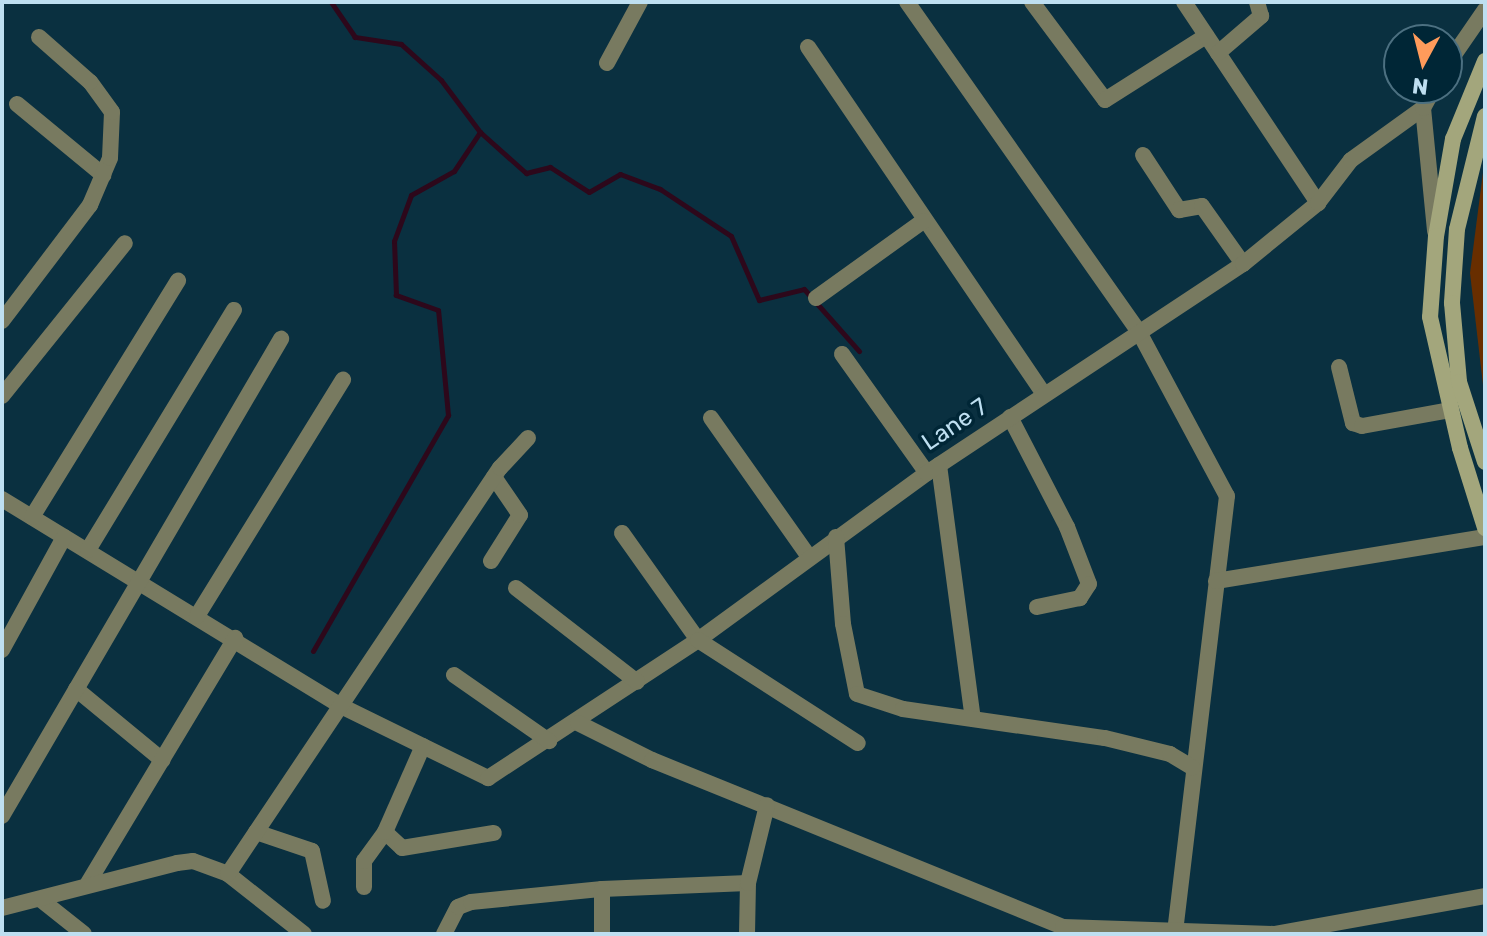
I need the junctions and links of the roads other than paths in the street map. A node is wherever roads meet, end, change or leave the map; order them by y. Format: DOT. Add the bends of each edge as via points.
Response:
graph roads {
  1 [pos="640,2"];
  2 [pos="907,2"];
  3 [pos="1032,2"];
  4 [pos="1184,2"];
  5 [pos="1257,2"];
  6 [pos="1480,2"];
  7 [pos="1485,9"];
  8 [pos="1206,36"];
  9 [pos="39,37"];
  10 [pos="1463,41"];
  11 [pos="808,47"];
  12 [pos="1218,53"];
  13 [pos="1485,61"];
  14 [pos="607,63"];
  15 [pos="17,104"];
  16 [pos="1425,104"];
  17 [pos="1423,108"];
  18 [pos="1485,116"];
  19 [pos="1143,155"];
  20 [pos="103,175"];
  21 [pos="1318,203"];
  22 [pos="923,221"];
  23 [pos="1436,236"];
  24 [pos="125,243"];
  25 [pos="1243,264"];
  26 [pos="178,281"];
  27 [pos="816,298"];
  28 [pos="234,310"];
  29 [pos="2,321"];
  30 [pos="1139,332"];
  31 [pos="281,339"];
  32 [pos="842,354"];
  33 [pos="1339,367"];
  34 [pos="343,380"];
  35 [pos="1044,394"];
  36 [pos="2,396"];
  37 [pos="1450,410"];
  38 [pos="1010,417"];
  39 [pos="711,418"];
  40 [pos="528,438"];
  41 [pos="1477,443"];
  42 [pos="1460,448"];
  43 [pos="1485,462"];
  44 [pos="933,469"];
  45 [pos="494,477"];
  46 [pos="2,499"];
  47 [pos="32,517"];
  48 [pos="1485,528"];
  49 [pos="622,533"];
  50 [pos="64,537"];
  51 [pos="836,537"];
  52 [pos="1485,537"];
  53 [pos="88,550"];
  54 [pos="809,557"];
  55 [pos="491,561"];
  56 [pos="138,581"];
  57 [pos="1216,581"];
  58 [pos="516,588"];
  59 [pos="1037,607"];
  60 [pos="197,616"];
  61 [pos="235,638"];
  62 [pos="698,640"];
  63 [pos="2,650"];
  64 [pos="454,675"];
  65 [pos="637,682"];
  66 [pos="76,689"];
  67 [pos="341,706"];
  68 [pos="973,719"];
  69 [pos="578,723"];
  70 [pos="549,741"];
  71 [pos="858,743"];
  72 [pos="423,746"];
  73 [pos="162,760"];
  74 [pos="1192,767"];
  75 [pos="767,805"];
  76 [pos="2,816"];
  77 [pos="256,832"];
  78 [pos="385,832"];
  79 [pos="494,833"];
  80 [pos="228,874"];
  81 [pos="88,883"];
  82 [pos="748,883"];
  83 [pos="364,887"];
  84 [pos="602,889"];
  85 [pos="1485,896"];
  86 [pos="40,899"];
  87 [pos="323,901"];
  88 [pos="2,908"];
  89 [pos="1060,931"];
  90 [pos="1175,933"];
  91 [pos="84,934"];
  92 [pos="304,934"];
  93 [pos="444,934"];
  94 [pos="602,934"];
  95 [pos="747,934"];
  96 [pos="1274,934"];
  1 -- 14 [label="street"];
  2 -- 30 [label="street"];
  3 -- 8 [label="street" via="1105,100"];
  4 -- 8 [label="street"];
  5 -- 12 [label="street" via="1261,16"];
  6 -- 7 [label="street"];
  7 -- 10 [label="street"];
  8 -- 12 [label="street"];
  9 -- 20 [label="street" via="90,82 112,112 110,158"];
  11 -- 22 [label="street"];
  12 -- 21 [label="street"];
  13 -- 23 [label="main road" via="1453,139"];
  15 -- 20 [label="street"];
  16 -- 17 [label="street, Lane 7"];
  17 -- 21 [label="street, Lane 7" via="1351,160"];
  17 -- 23 [label="street"];
  18 -- 41 [label="main road" via="1457,229 1452,303 1459,382"];
  19 -- 25 [label="street" via="1179,210 1186,213 1202,206"];
  20 -- 29 [label="street" via="90,205"];
  21 -- 25 [label="street, Lane 7"];
  22 -- 27 [label="street"];
  22 -- 35 [label="street"];
  23 -- 37 [label="main road" via="1430,317"];
  24 -- 36 [label="street"];
  25 -- 30 [label="street, Lane 7"];
  26 -- 47 [label="street"];
  28 -- 53 [label="street"];
  30 -- 35 [label="street, Lane 7"];
  30 -- 57 [label="street" via="1227,496"];
  31 -- 56 [label="street"];
  32 -- 44 [label="street"];
  33 -- 37 [label="street" via="1353,423 1362,426"];
  34 -- 60 [label="street"];
  35 -- 38 [label="street, Lane 7"];
  37 -- 42 [label="main road"];
  38 -- 44 [label="street, Lane 7"];
  38 -- 59 [label="street" via="1067,527 1089,584 1080,598"];
  39 -- 54 [label="street"];
  40 -- 45 [label="street"];
  41 -- 42 [label="main road"];
  41 -- 43 [label="main road"];
  42 -- 48 [label="main road"];
  44 -- 51 [label="street, Lane 7"];
  44 -- 68 [label="street"];
  45 -- 55 [label="street" via="520,515"];
  45 -- 67 [label="street"];
  46 -- 47 [label="street"];
  47 -- 50 [label="street"];
  49 -- 62 [label="street"];
  50 -- 53 [label="street"];
  50 -- 63 [label="street"];
  51 -- 54 [label="street, Lane 7"];
  51 -- 68 [label="street" via="843,624 857,694 903,709"];
  52 -- 57 [label="street"];
  53 -- 56 [label="street"];
  54 -- 62 [label="street, Lane 7"];
  56 -- 60 [label="street"];
  56 -- 66 [label="street"];
  57 -- 74 [label="street"];
  58 -- 65 [label="street"];
  60 -- 61 [label="street"];
  61 -- 67 [label="street"];
  61 -- 73 [label="street"];
  62 -- 65 [label="street, Lane 7"];
  62 -- 71 [label="street"];
  64 -- 70 [label="street"];
  65 -- 69 [label="street, Lane 7"];
  66 -- 73 [label="street"];
  66 -- 76 [label="street"];
  67 -- 72 [label="street"];
  67 -- 77 [label="street"];
  68 -- 74 [label="street" via="1105,738 1170,754"];
  69 -- 70 [label="street, Lane 7"];
  69 -- 75 [label="street" via="652,760"];
  70 -- 72 [label="street, Lane 7" via="482,778"];
  72 -- 78 [label="street"];
  73 -- 81 [label="street"];
  74 -- 90 [label="street"];
  75 -- 82 [label="street"];
  75 -- 89 [label="street"];
  77 -- 80 [label="street"];
  77 -- 87 [label="street" via="312,851"];
  78 -- 79 [label="street" via="402,848"];
  78 -- 83 [label="street" via="364,861"];
  80 -- 81 [label="street" via="193,861"];
  80 -- 92 [label="street"];
  81 -- 86 [label="street"];
  82 -- 84 [label="street"];
  82 -- 95 [label="street"];
  84 -- 93 [label="street" via="471,902 458,907"];
  84 -- 94 [label="street"];
  85 -- 96 [label="street"];
  86 -- 88 [label="street"];
  86 -- 91 [label="street"];
  89 -- 90 [label="street"];
  90 -- 96 [label="street"];
}
